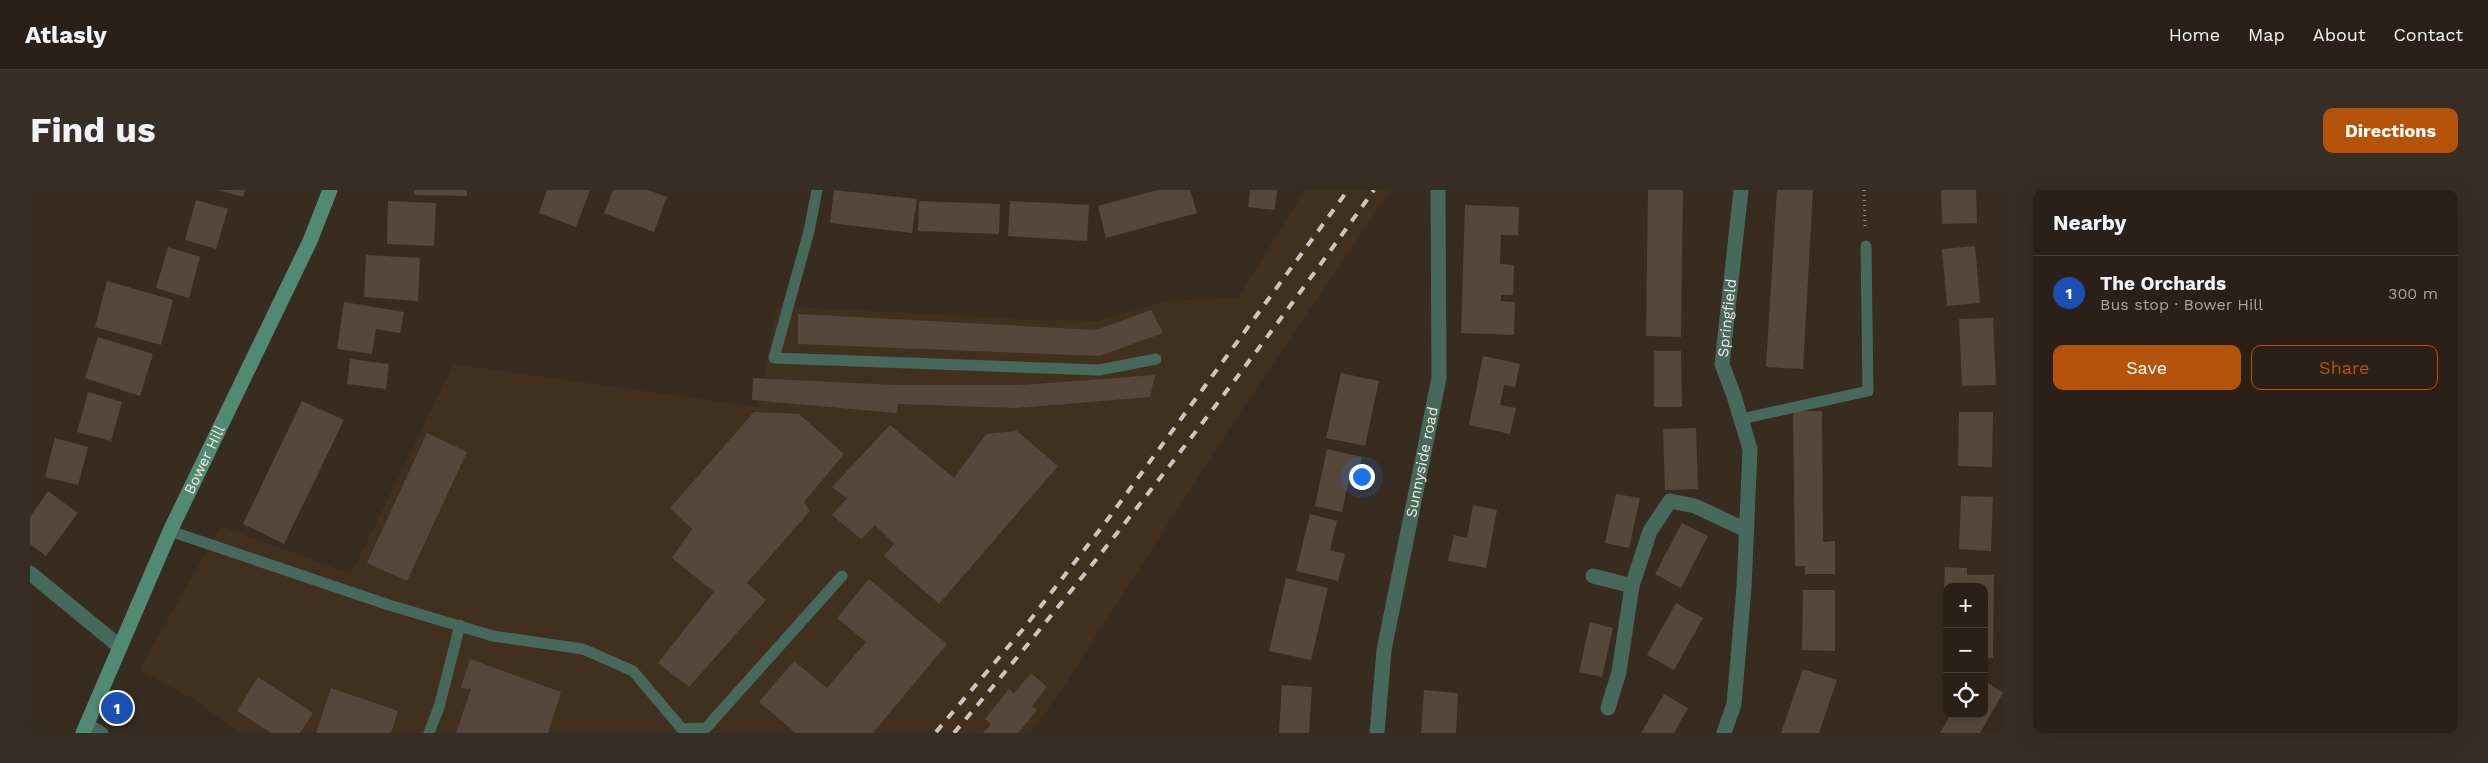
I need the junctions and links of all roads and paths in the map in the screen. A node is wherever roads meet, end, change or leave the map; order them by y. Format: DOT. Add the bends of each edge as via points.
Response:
graph roads {
  1 [pos="330,190"];
  2 [pos="817,190"];
  3 [pos="1438,190"];
  4 [pos="1741,190"];
  5 [pos="1864,190"];
  6 [pos="1866,246"];
  7 [pos="1156,359"];
  8 [pos="1741,419"];
  9 [pos="1746,530"];
  10 [pos="170,531"];
  11 [pos="30,573"];
  12 [pos="842,576"];
  13 [pos="1593,576"];
  14 [pos="1632,586"];
  15 [pos="460,625"];
  16 [pos="119,646"];
  17 [pos="1608,708"];
  18 [pos="85,728"];
  19 [pos="102,733"];
  20 [pos="429,733"];
  21 [pos="1377,733"];
  22 [pos="1724,733"];
  1 -- 10 [label="street, Bower Hill" via="310,241"];
  2 -- 7 [label="lane" via="774,358 1099,370"];
  3 -- 21 [label="street, Sunnyside road" via="1439,378 1384,650"];
  4 -- 8 [label="street, Springfield" via="1722,364"];
  5 -- 6 [label="path"];
  6 -- 8 [label="lane" via="1868,391"];
  8 -- 9 [label="street, Springfield" via="1750,449"];
  9 -- 14 [label="street" via="1695,506 1670,502 1650,531"];
  9 -- 22 [label="street, Springfield" via="1734,704"];
  10 -- 15 [label="lane" via="389,605"];
  10 -- 16 [label="street, Bower Hill"];
  11 -- 16 [label="street"];
  12 -- 15 [label="lane" via="706,728 682,729 633,671 583,650 493,636"];
  13 -- 14 [label="street"];
  14 -- 17 [label="street" via="1619,672"];
  15 -- 20 [label="lane"];
  16 -- 18 [label="street, Bower Hill"];
  18 -- 19 [label="lane"];
}
